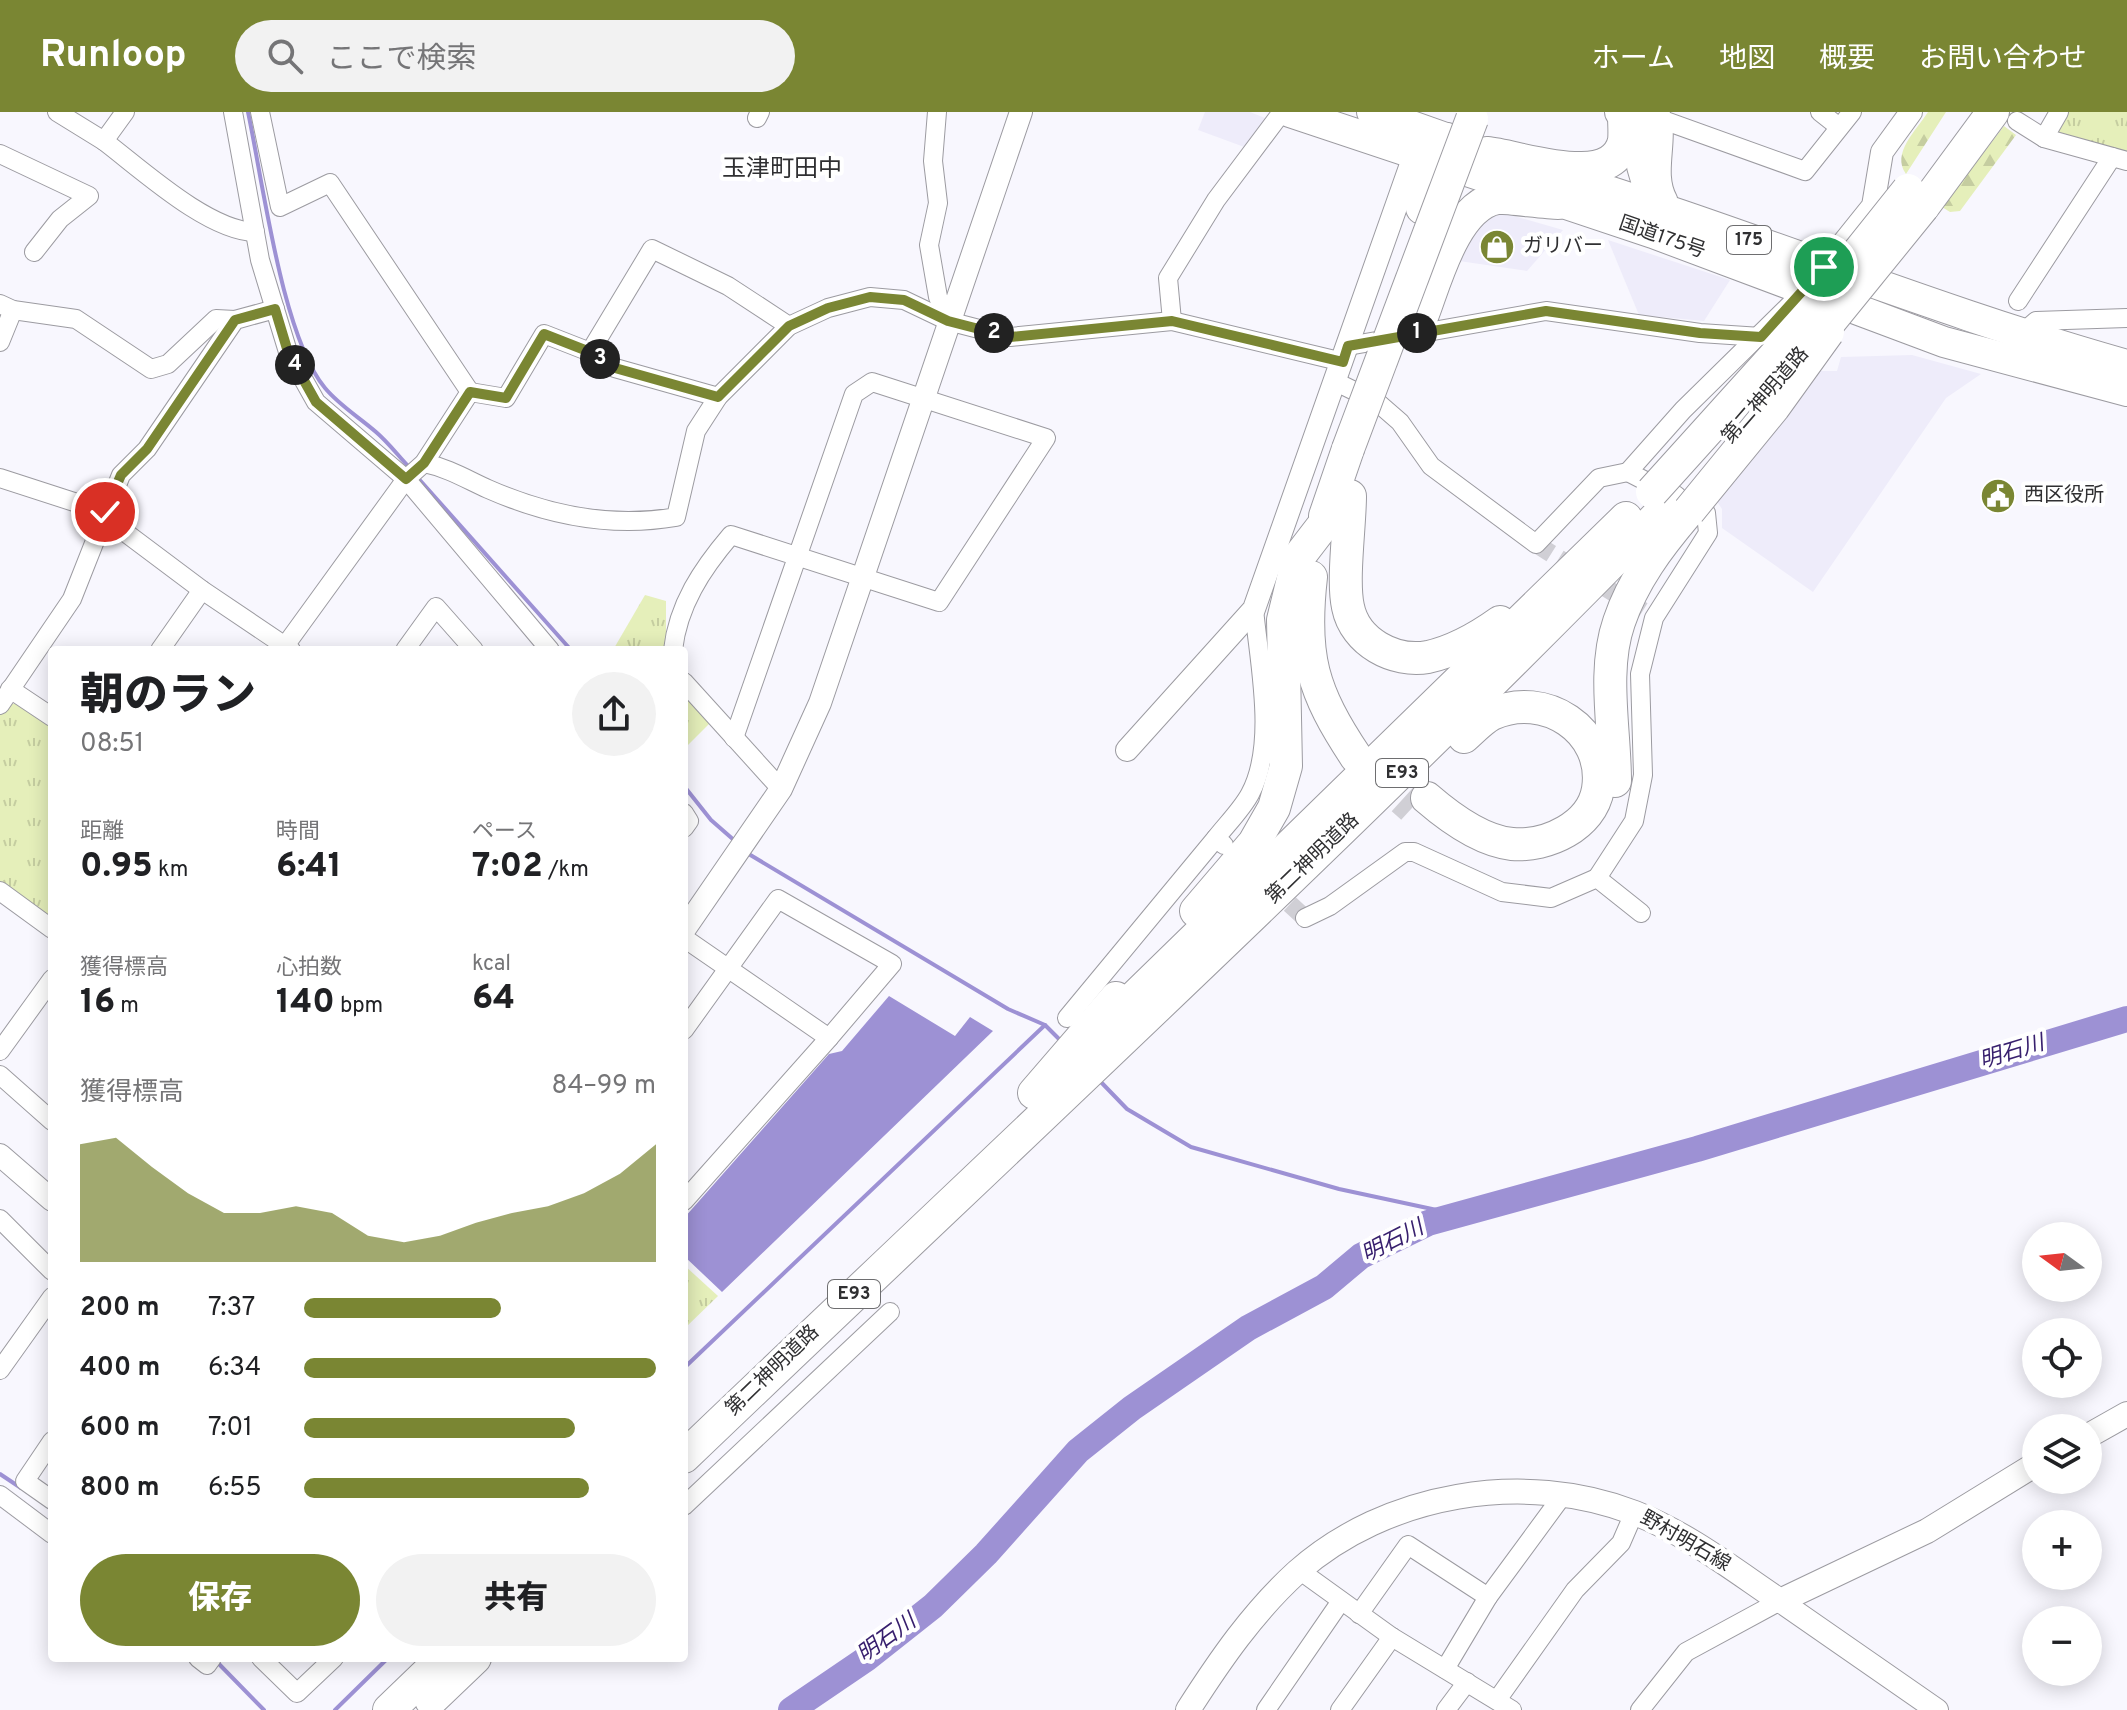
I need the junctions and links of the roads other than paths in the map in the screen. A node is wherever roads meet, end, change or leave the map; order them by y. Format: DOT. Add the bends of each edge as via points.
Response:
graph roads {
  1 [pos="57,112"];
  2 [pos="125,112"];
  3 [pos="233,112"];
  4 [pos="260,112"];
  5 [pos="937,112"];
  6 [pos="1021,112"];
  7 [pos="1282,112"];
  8 [pos="1290,112"];
  9 [pos="1372,112"];
  10 [pos="1621,112"];
  11 [pos="1820,112"];
  12 [pos="1852,112"];
  13 [pos="1911,112"];
  14 [pos="1966,112"];
  15 [pos="2059,112"];
  16 [pos="1653,115"];
  17 [pos="2005,116"];
  18 [pos="1839,127"];
  19 [pos="1457,129"];
  20 [pos="2044,138"];
  21 [pos="104,141"];
  22 [pos="1487,153"];
  23 [pos="0,154"];
  24 [pos="2119,159"];
  25 [pos="1916,199"];
  26 [pos="1558,203"];
  27 [pos="280,207"];
  28 [pos="1666,209"];
  29 [pos="253,224"];
  30 [pos="34,252"];
  31 [pos="1814,278"];
  32 [pos="2018,301"];
  33 [pos="7,307"];
  34 [pos="275,309"];
  35 [pos="2127,318"];
  36 [pos="235,320"];
  37 [pos="948,321"];
  38 [pos="1172,321"];
  39 [pos="789,326"];
  40 [pos="2020,335"];
  41 [pos="1761,337"];
  42 [pos="0,342"];
  43 [pos="1392,350"];
  44 [pos="590,352"];
  45 [pos="1342,363"];
  46 [pos="2127,365"];
  47 [pos="2127,391"];
  48 [pos="470,392"];
  49 [pos="718,397"];
  50 [pos="923,397"];
  51 [pos="1358,447"];
  52 [pos="424,463"];
  53 [pos="1628,472"];
  54 [pos="0,479"];
  55 [pos="406,479"];
  56 [pos="1350,496"];
  57 [pos="1671,501"];
  58 [pos="105,512"];
  59 [pos="1321,528"];
  60 [pos="799,558"];
  61 [pos="862,577"];
  62 [pos="202,590"];
  63 [pos="1538,603"];
  64 [pos="1254,609"];
  65 [pos="163,646"];
  66 [pos="282,646"];
  67 [pos="288,646"];
  68 [pos="408,646"];
  69 [pos="470,646"];
  70 [pos="547,646"];
  71 [pos="673,646"];
  72 [pos="688,686"];
  73 [pos="5,697"];
  74 [pos="48,715"];
  75 [pos="734,738"];
  76 [pos="1127,750"];
  77 [pos="781,789"];
  78 [pos="1341,832"];
  79 [pos="1597,878"];
  80 [pos="0,891"];
  81 [pos="1641,913"];
  82 [pos="1305,918"];
  83 [pos="688,924"];
  84 [pos="48,926"];
  85 [pos="688,941"];
  86 [pos="727,970"];
  87 [pos="48,985"];
  88 [pos="1067,1018"];
  89 [pos="688,1024"];
  90 [pos="1111,1025"];
  91 [pos="829,1038"];
  92 [pos="0,1051"];
  93 [pos="0,1075"];
  94 [pos="48,1117"];
  95 [pos="1017,1123"];
  96 [pos="0,1155"];
  97 [pos="48,1197"];
  98 [pos="688,1197"];
  99 [pos="0,1219"];
  100 [pos="48,1267"];
  101 [pos="48,1303"];
  102 [pos="890,1312"];
  103 [pos="0,1370"];
  104 [pos="2127,1414"];
  105 [pos="688,1423"];
  106 [pos="2102,1428"];
  107 [pos="48,1447"];
  108 [pos="688,1453"];
  109 [pos="2022,1473"];
  110 [pos="0,1495"];
  111 [pos="1563,1495"];
  112 [pos="48,1497"];
  113 [pos="688,1502"];
  114 [pos="1634,1513"];
  115 [pos="48,1531"];
  116 [pos="1299,1570"];
  117 [pos="1488,1597"];
  118 [pos="1341,1601"];
  119 [pos="1780,1601"];
  120 [pos="1359,1614"];
  121 [pos="1392,1637"];
  122 [pos="265,1662"];
  123 [pos="330,1662"];
  124 [pos="439,1662"];
  125 [pos="471,1662"];
  126 [pos="1445,1669"];
  127 [pos="1467,1682"];
  128 [pos="1504,1705"];
  129 [pos="389,1710"];
  130 [pos="420,1710"];
  131 [pos="1188,1710"];
  132 [pos="1266,1710"];
  133 [pos="1340,1710"];
  134 [pos="1446,1710"];
  135 [pos="1640,1710"];
  136 [pos="1937,1710"];
  1 -- 21 [label="street"];
  2 -- 21 [label="street"];
  3 -- 29 [label="street"];
  4 -- 27 [label="street"];
  5 -- 37 [label="street" via="933,161 938,203 929,245"];
  6 -- 37 [label="street"];
  7 -- 38 [label="street" via="1216,200 1168,278"];
  8 -- 19 [label="highway, 国道175号 / 175"];
  9 -- 19 [label="highway, 国道175号 / 175"];
  10 -- 22 [label="highway" via="1624,143 1612,159 1586,170"];
  11 -- 18 [label="street"];
  12 -- 18 [label="street"];
  13 -- 31 [label="street" via="1882,152 1873,206"];
  14 -- 25 [label="highway, 第二神明道路 / E93"];
  15 -- 20 [label="street"];
  16 -- 18 [label="street" via="1805,171"];
  16 -- 28 [label="highway" via="1642,123 1643,166"];
  17 -- 20 [label="street"];
  17 -- 25 [label="highway, 第二神明道路 / E93"];
  19 -- 22 [label="highway, 国道175号 / 175"];
  19 -- 26 [label="highway, 国道175号 / 175"];
  19 -- 43 [label="highway"];
  19 -- 43 [label="highway, bridge" via="1394,287"];
  19 -- 45 [label="street"];
  20 -- 24 [label="street"];
  21 -- 29 [label="street" via="174,198 239,231"];
  22 -- 28 [label="highway, 国道175号 / 175"];
  23 -- 30 [label="street" via="89,196 60,219"];
  24 -- 32 [label="street"];
  25 -- 57 [label="highway, 第二神明道路 / E93, bridge" via="1782,348"];
  25 -- 57 [label="highway, 第二神明道路 / E93, bridge" via="1774,407"];
  26 -- 31 [label="highway, 国道175号 / 175"];
  26 -- 43 [label="highway" via="1497,198 1472,211 1453,238 1423,314"];
  27 -- 29 [label="street"];
  27 -- 48 [label="street" via="330,183"];
  28 -- 31 [label="highway, 国道175号 / 175"];
  29 -- 34 [label="street"];
  31 -- 40 [label="highway, 国道175号 / 175"];
  31 -- 41 [label="street"];
  31 -- 47 [label="highway, 国道175号 / 175" via="1944,342"];
  33 -- 36 [label="street" via="76,319 151,369 168,364 216,319"];
  33 -- 42 [label="street"];
  34 -- 36 [label="street"];
  34 -- 55 [label="street" via="288,352 316,402"];
  35 -- 40 [label="street" via="2036,321"];
  36 -- 58 [label="street" via="147,449 121,475"];
  37 -- 38 [label="street" via="1010,337"];
  37 -- 39 [label="street" via="904,300 870,297"];
  37 -- 50 [label="street"];
  38 -- 45 [label="street"];
  39 -- 44 [label="street" via="728,286 652,249"];
  39 -- 49 [label="street"];
  40 -- 46 [label="highway, 国道175号 / 175"];
  41 -- 45 [label="street" via="1546,311"];
  41 -- 53 [label="street" via="1683,410"];
  43 -- 51 [label="highway"];
  44 -- 48 [label="street" via="544,334 506,398"];
  44 -- 49 [label="street" via="615,368"];
  45 -- 53 [label="street" via="1400,422 1431,466 1536,544 1599,478"];
  45 -- 64 [label="street"];
  48 -- 52 [label="street"];
  49 -- 52 [label="street" via="696,431 676,517 641,523 553,513"];
  50 -- 60 [label="street" via="872,382 854,394"];
  50 -- 61 [label="street"];
  50 -- 61 [label="street" via="1046,438 939,602"];
  51 -- 56 [label="highway"];
  51 -- 59 [label="highway"];
  52 -- 55 [label="street"];
  53 -- 79 [label="street" via="1706,513 1708,533 1654,618 1640,674 1643,775 1634,821"];
  54 -- 58 [label="street"];
  55 -- 67 [label="street"];
  55 -- 70 [label="street"];
  56 -- 59 [label="highway" via="1335,534 1321,621 1325,658 1363,751 1330,719 1313,679 1306,626"];
  56 -- 63 [label="highway" via="1347,606 1360,635 1386,653 1426,657 1474,640 1513,612"];
  57 -- 63 [label="highway, 第二神明道路 / E93"];
  57 -- 78 [label="highway, 第二神明道路 / E93"];
  57 -- 78 [label="highway" via="1655,551 1618,624 1612,663 1615,780 1598,824 1562,852 1515,862 1484,853 1419,803 1512,844 1546,840 1575,827 1598,790 1595,753 1576,724 1554,711 1513,708 1491,714 1383,810"];
  58 -- 62 [label="street"];
  58 -- 73 [label="street" via="72,599"];
  59 -- 90 [label="highway" via="1298,558 1283,620 1286,766 1274,808 1243,856"];
  60 -- 61 [label="street"];
  60 -- 71 [label="street" via="731,535 707,563 676,621"];
  60 -- 75 [label="street"];
  61 -- 77 [label="street" via="820,703"];
  62 -- 65 [label="street"];
  62 -- 66 [label="street"];
  63 -- 90 [label="highway, 第二神明道路 / E93"];
  64 -- 76 [label="street"];
  64 -- 88 [label="street" via="1265,717 1251,793 1220,841"];
  68 -- 69 [label="street" via="436,607"];
  72 -- 75 [label="street"];
  73 -- 74 [label="street"];
  75 -- 77 [label="street"];
  77 -- 83 [label="street"];
  78 -- 90 [label="highway, 第二神明道路 / E93"];
  79 -- 81 [label="street"];
  79 -- 82 [label="street" via="1551,898 1502,892 1405,852"];
  80 -- 84 [label="street"];
  85 -- 86 [label="street"];
  86 -- 89 [label="street"];
  86 -- 91 [label="street"];
  86 -- 91 [label="street" via="778,899 892,964"];
  87 -- 92 [label="street"];
  90 -- 95 [label="highway, 第二神明道路 / E93"];
  90 -- 95 [label="highway, 第二神明道路 / E93" via="1034,1093"];
  91 -- 98 [label="street"];
  93 -- 94 [label="street"];
  95 -- 105 [label="highway, 第二神明道路 / E93"];
  95 -- 108 [label="highway, 第二神明道路 / E93"];
  96 -- 97 [label="street"];
  99 -- 100 [label="street"];
  101 -- 103 [label="street"];
  102 -- 113 [label="street"];
  104 -- 106 [label="main road"];
  107 -- 112 [label="street" via="25,1481"];
  109 -- 119 [label="main road" via="1927,1531"];
  110 -- 115 [label="street"];
  111 -- 114 [label="main road, 野村明石線"];
  111 -- 116 [label="main road, 野村明石線" via="1494,1492 1418,1506 1336,1542"];
  111 -- 117 [label="street"];
  114 -- 119 [label="main road, 野村明石線" via="1693,1542"];
  114 -- 128 [label="street" via="1621,1543 1575,1590"];
  116 -- 118 [label="street"];
  116 -- 131 [label="main road, 野村明石線" via="1251,1620"];
  117 -- 120 [label="street" via="1408,1545"];
  117 -- 126 [label="street"];
  118 -- 120 [label="street"];
  118 -- 132 [label="street"];
  119 -- 135 [label="street" via="1686,1652"];
  119 -- 136 [label="street"];
  120 -- 121 [label="street"];
  121 -- 126 [label="street"];
  121 -- 133 [label="street"];
  122 -- 123 [label="street" via="297,1693"];
  124 -- 129 [label="highway"];
  125 -- 130 [label="highway"];
  126 -- 127 [label="street"];
  127 -- 128 [label="street"];
  127 -- 134 [label="street"];
}
